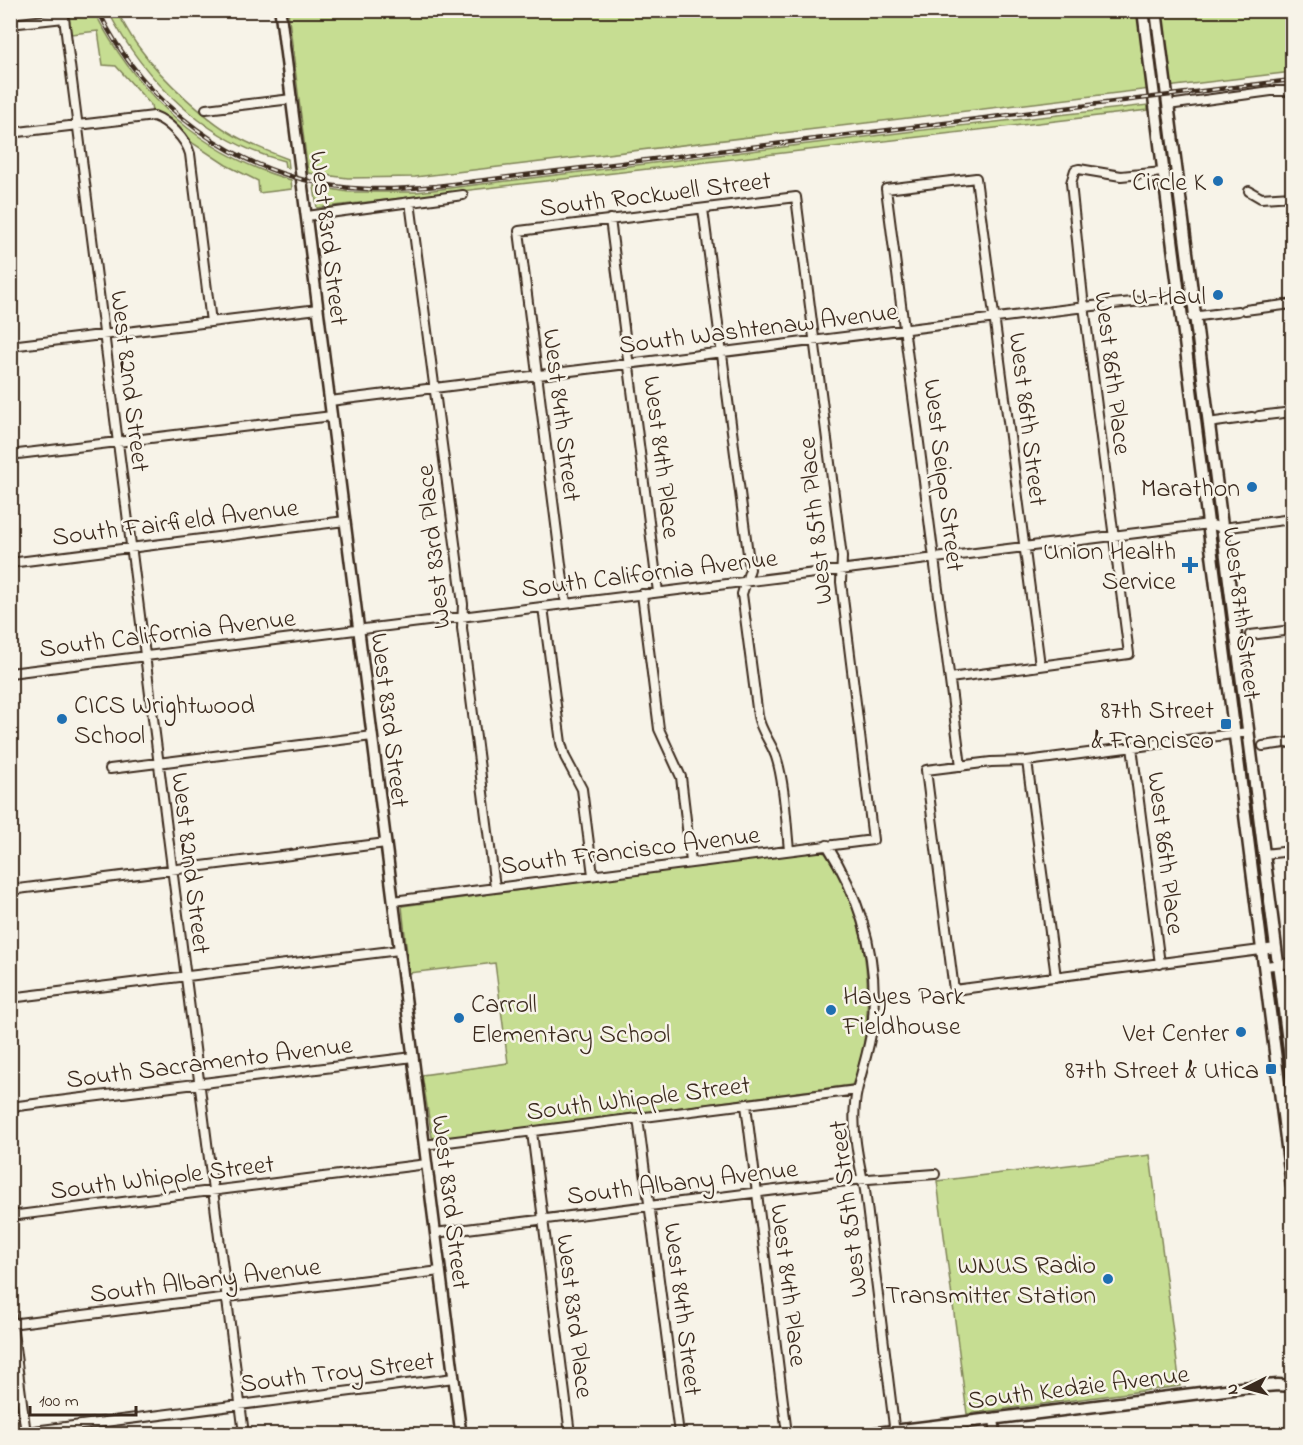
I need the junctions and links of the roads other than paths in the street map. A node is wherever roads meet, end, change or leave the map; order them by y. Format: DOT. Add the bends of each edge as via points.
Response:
graph roads {
  1 [pos="131,10"];
  2 [pos="280,10"];
  3 [pos="1143,10"];
  4 [pos="1156,10"];
  5 [pos="121,11"];
  6 [pos="63,14"];
  7 [pos="10,24"];
  8 [pos="1293,91"];
  9 [pos="292,99"];
  10 [pos="1168,105"];
  11 [pos="206,109"];
  12 [pos="77,125"];
  13 [pos="10,133"];
  14 [pos="1163,171"];
  15 [pos="976,178"];
  16 [pos="1250,191"];
  17 [pos="463,195"];
  18 [pos="1293,196"];
  19 [pos="796,197"];
  20 [pos="410,202"];
  21 [pos="703,208"];
  22 [pos="306,216"];
  23 [pos="610,219"];
  24 [pos="1183,221"];
  25 [pos="1170,222"];
  26 [pos="519,231"];
  27 [pos="1192,296"];
  28 [pos="1180,297"];
  29 [pos="1293,304"];
  30 [pos="1084,307"];
  31 [pos="318,309"];
  32 [pos="1195,316"];
  33 [pos="996,318"];
  34 [pos="1182,318"];
  35 [pos="211,322"];
  36 [pos="905,330"];
  37 [pos="104,335"];
  38 [pos="814,341"];
  39 [pos="10,346"];
  40 [pos="721,353"];
  41 [pos="630,364"];
  42 [pos="536,376"];
  43 [pos="435,388"];
  44 [pos="330,401"];
  45 [pos="1293,412"];
  46 [pos="332,416"];
  47 [pos="1208,423"];
  48 [pos="118,442"];
  49 [pos="10,455"];
  50 [pos="1293,519"];
  51 [pos="345,521"];
  52 [pos="1209,524"];
  53 [pos="1221,528"];
  54 [pos="1114,536"];
  55 [pos="1024,547"];
  56 [pos="132,548"];
  57 [pos="935,558"];
  58 [pos="10,563"];
  59 [pos="841,570"];
  60 [pos="746,582"];
  61 [pos="658,592"];
  62 [pos="642,594"];
  63 [pos="566,604"];
  64 [pos="543,607"];
  65 [pos="462,617"];
  66 [pos="359,630"];
  67 [pos="1293,630"];
  68 [pos="1250,635"];
  69 [pos="145,656"];
  70 [pos="1040,665"];
  71 [pos="10,673"];
  72 [pos="950,678"];
  73 [pos="1248,732"];
  74 [pos="1235,733"];
  75 [pos="372,736"];
  76 [pos="1293,742"];
  77 [pos="1263,746"];
  78 [pos="1132,747"];
  79 [pos="1027,761"];
  80 [pos="158,763"];
  81 [pos="961,766"];
  82 [pos="110,769"];
  83 [pos="873,840"];
  84 [pos="386,843"];
  85 [pos="827,845"];
  86 [pos="789,850"];
  87 [pos="1293,850"];
  88 [pos="1264,854"];
  89 [pos="691,862"];
  90 [pos="172,870"];
  91 [pos="593,876"];
  92 [pos="495,887"];
  93 [pos="10,890"];
  94 [pos="393,901"];
  95 [pos="1276,948"];
  96 [pos="399,950"];
  97 [pos="1263,950"];
  98 [pos="1293,963"];
  99 [pos="1160,964"];
  100 [pos="1278,965"];
  101 [pos="1265,966"];
  102 [pos="186,977"];
  103 [pos="1056,977"];
  104 [pos="10,998"];
  105 [pos="413,1057"];
  106 [pos="1293,1073"];
  107 [pos="200,1083"];
  108 [pos="857,1090"];
  109 [pos="746,1105"];
  110 [pos="10,1107"];
  111 [pos="638,1118"];
  112 [pos="532,1132"];
  113 [pos="424,1146"];
  114 [pos="427,1164"];
  115 [pos="935,1174"];
  116 [pos="863,1180"];
  117 [pos="1292,1185"];
  118 [pos="213,1191"];
  119 [pos="757,1193"];
  120 [pos="650,1206"];
  121 [pos="10,1216"];
  122 [pos="543,1220"];
  123 [pos="435,1233"];
  124 [pos="440,1271"];
  125 [pos="226,1297"];
  126 [pos="10,1308"];
  127 [pos="11,1324"];
  128 [pos="1293,1376"];
  129 [pos="453,1378"];
  130 [pos="1278,1385"];
  131 [pos="1293,1386"];
  132 [pos="1293,1393"];
  133 [pos="240,1404"];
  134 [pos="994,1419"];
  135 [pos="26,1433"];
  136 [pos="895,1433"];
  137 [pos="10,1434"];
  138 [pos="244,1434"];
  139 [pos="461,1434"];
  140 [pos="570,1434"];
  141 [pos="679,1434"];
  142 [pos="788,1434"];
  143 [pos="869,1434"];
  144 [pos="996,1434"];
  1 -- 5 [label="street"];
  2 -- 9 [label="street, West 83rd Street"];
  3 -- 14 [label="main road, West 87th Street"];
  4 -- 10 [label="main road, West 87th Street"];
  6 -- 7 [label="street"];
  6 -- 12 [label="street, West 82nd Street"];
  8 -- 10 [label="street"];
  9 -- 11 [label="street"];
  9 -- 22 [label="street, West 83rd Street"];
  10 -- 24 [label="main road, West 87th Street"];
  12 -- 13 [label="street"];
  12 -- 35 [label="street" via="154,116 187,144"];
  12 -- 37 [label="street, West 82nd Street"];
  14 -- 25 [label="main road, West 87th Street"];
  14 -- 30 [label="street, West 86th Place" via="1120,176 1076,170 1071,192"];
  15 -- 33 [label="street, West 86th Street"];
  15 -- 36 [label="street, West Seipp Street" via="886,189"];
  16 -- 18 [label="street" via="1261,198"];
  17 -- 20 [label="street"];
  19 -- 21 [label="street, South Rockwell Street"];
  19 -- 38 [label="street, West 85th Place"];
  20 -- 22 [label="street"];
  20 -- 43 [label="street, West 83rd Place"];
  21 -- 23 [label="street, South Rockwell Street"];
  21 -- 40 [label="street"];
  22 -- 31 [label="street, West 83rd Street"];
  23 -- 26 [label="street, South Rockwell Street"];
  23 -- 41 [label="street, West 84th Place"];
  24 -- 25 [label="main road"];
  24 -- 27 [label="main road, West 87th Street"];
  25 -- 28 [label="main road, West 87th Street"];
  26 -- 42 [label="street, West 84th Street"];
  27 -- 28 [label="street, South Washtenaw Avenue"];
  27 -- 32 [label="main road, West 87th Street"];
  28 -- 30 [label="street, South Washtenaw Avenue"];
  28 -- 34 [label="main road, West 87th Street"];
  29 -- 32 [label="street"];
  30 -- 33 [label="street, South Washtenaw Avenue"];
  30 -- 54 [label="street, West 86th Place"];
  31 -- 35 [label="street"];
  31 -- 44 [label="street, West 83rd Street"];
  32 -- 34 [label="street"];
  32 -- 47 [label="main road, West 87th Street"];
  33 -- 36 [label="street, South Washtenaw Avenue"];
  33 -- 55 [label="street, West 86th Street"];
  34 -- 52 [label="main road, West 87th Street"];
  35 -- 37 [label="street"];
  36 -- 38 [label="street, South Washtenaw Avenue"];
  36 -- 57 [label="street, West Seipp Street"];
  37 -- 39 [label="street"];
  37 -- 48 [label="street, West 82nd Street"];
  38 -- 40 [label="street, South Washtenaw Avenue"];
  38 -- 59 [label="street, West 85th Place"];
  40 -- 41 [label="street, South Washtenaw Avenue"];
  40 -- 60 [label="street" via="750,569"];
  41 -- 42 [label="street, South Washtenaw Avenue"];
  41 -- 61 [label="street, West 84th Place"];
  42 -- 43 [label="street, South Washtenaw Avenue"];
  42 -- 63 [label="street, West 84th Street"];
  43 -- 44 [label="street, South Washtenaw Avenue"];
  43 -- 65 [label="street, West 83rd Place"];
  44 -- 46 [label="street, West 83rd Street"];
  45 -- 47 [label="street"];
  46 -- 48 [label="street"];
  46 -- 51 [label="street, West 83rd Street"];
  47 -- 53 [label="main road, West 87th Street"];
  48 -- 49 [label="street"];
  48 -- 56 [label="street, West 82nd Street"];
  50 -- 53 [label="street, South California Avenue"];
  51 -- 56 [label="street, South Fairfield Avenue"];
  51 -- 66 [label="street, West 83rd Street"];
  52 -- 53 [label="street, South California Avenue"];
  52 -- 54 [label="street, South California Avenue"];
  52 -- 74 [label="main road, West 87th Street"];
  53 -- 73 [label="main road, West 87th Street"];
  54 -- 55 [label="street, South California Avenue"];
  54 -- 70 [label="street, West 86th Place" via="1129,654"];
  55 -- 57 [label="street, South California Avenue"];
  55 -- 70 [label="street, West 86th Street"];
  56 -- 58 [label="street, South Fairfield Avenue"];
  56 -- 69 [label="street, West 82nd Street"];
  57 -- 59 [label="street, South California Avenue"];
  57 -- 72 [label="street, West Seipp Street"];
  59 -- 60 [label="street, South California Avenue"];
  59 -- 83 [label="street, West 85th Place"];
  60 -- 61 [label="street, South California Avenue"];
  60 -- 86 [label="street" via="742,594 759,725 779,765"];
  61 -- 62 [label="street, South California Avenue"];
  62 -- 63 [label="street, South California Avenue"];
  62 -- 89 [label="street" via="659,729 681,777"];
  63 -- 64 [label="street, South California Avenue"];
  64 -- 65 [label="street, South California Avenue"];
  64 -- 91 [label="street" via="561,743 582,789"];
  65 -- 66 [label="street, South California Avenue"];
  65 -- 92 [label="street, West 83rd Place"];
  66 -- 69 [label="street, South California Avenue"];
  66 -- 75 [label="street, West 83rd Street"];
  67 -- 68 [label="street"];
  69 -- 71 [label="street, South California Avenue"];
  69 -- 80 [label="street, West 82nd Street"];
  70 -- 72 [label="street"];
  72 -- 81 [label="street, West Seipp Street"];
  73 -- 74 [label="street"];
  73 -- 88 [label="main road, West 87th Street"];
  74 -- 78 [label="street"];
  74 -- 97 [label="main road, West 87th Street"];
  75 -- 80 [label="street"];
  75 -- 84 [label="street, West 83rd Street"];
  76 -- 77 [label="street"];
  78 -- 79 [label="street"];
  78 -- 99 [label="street, West 86th Place"];
  79 -- 81 [label="street"];
  79 -- 103 [label="street"];
  80 -- 82 [label="street"];
  80 -- 90 [label="street, West 82nd Street"];
  81 -- 103 [label="street" via="926,770 954,990"];
  83 -- 85 [label="street, South Francisco Avenue"];
  84 -- 90 [label="street"];
  84 -- 94 [label="street, West 83rd Street"];
  85 -- 86 [label="street, South Francisco Avenue"];
  85 -- 108 [label="street, West 85th Street" via="861,912 873,968 872,1028"];
  86 -- 89 [label="street, South Francisco Avenue"];
  87 -- 88 [label="street"];
  88 -- 95 [label="main road, West 87th Street"];
  89 -- 91 [label="street, South Francisco Avenue"];
  90 -- 93 [label="street"];
  90 -- 102 [label="street, West 82nd Street"];
  91 -- 92 [label="street, South Francisco Avenue"];
  92 -- 94 [label="street, South Francisco Avenue"];
  94 -- 96 [label="street, West 83rd Street"];
  95 -- 97 [label="street"];
  95 -- 100 [label="main road, West 87th Street"];
  96 -- 102 [label="street"];
  96 -- 105 [label="street, West 83rd Street"];
  97 -- 99 [label="street"];
  97 -- 101 [label="main road, West 87th Street"];
  98 -- 100 [label="street"];
  99 -- 103 [label="street"];
  100 -- 101 [label="street"];
  100 -- 106 [label="main road, West 87th Street"];
  101 -- 117 [label="main road, West 87th Street"];
  102 -- 104 [label="street"];
  102 -- 107 [label="street, West 82nd Street"];
  105 -- 107 [label="street, South Sacramento Avenue"];
  105 -- 113 [label="street, West 83rd Street"];
  107 -- 110 [label="street, South Sacramento Avenue"];
  107 -- 118 [label="street, West 82nd Street"];
  108 -- 109 [label="street, South Whipple Street"];
  108 -- 116 [label="street, West 85th Street" via="855,1127"];
  109 -- 111 [label="street, South Whipple Street"];
  109 -- 119 [label="street, West 84th Place"];
  111 -- 112 [label="street, South Whipple Street"];
  111 -- 120 [label="street, West 84th Street"];
  112 -- 113 [label="street, South Whipple Street"];
  112 -- 122 [label="street, West 83rd Place"];
  113 -- 114 [label="street, West 83rd Street"];
  114 -- 118 [label="street, South Whipple Street"];
  114 -- 123 [label="street, West 83rd Street"];
  115 -- 116 [label="street, South Albany Avenue"];
  116 -- 119 [label="street, South Albany Avenue"];
  116 -- 136 [label="street, West 85th Street"];
  118 -- 121 [label="street, South Whipple Street"];
  118 -- 125 [label="street, West 82nd Street"];
  119 -- 120 [label="street, South Albany Avenue"];
  119 -- 142 [label="street, West 84th Place"];
  120 -- 122 [label="street, South Albany Avenue"];
  120 -- 141 [label="street, West 84th Street"];
  122 -- 123 [label="street, South Albany Avenue"];
  122 -- 140 [label="street, West 83rd Place"];
  123 -- 124 [label="street, West 83rd Street"];
  124 -- 125 [label="street, South Albany Avenue"];
  124 -- 129 [label="street, West 83rd Street"];
  125 -- 127 [label="street, South Albany Avenue"];
  125 -- 133 [label="street, West 82nd Street"];
  126 -- 127 [label="street"];
  127 -- 135 [label="street"];
  128 -- 130 [label="main road"];
  129 -- 133 [label="street, South Troy Street"];
  129 -- 139 [label="street, West 83rd Street"];
  130 -- 131 [label="main road, South Kedzie Avenue"];
  130 -- 132 [label="main road"];
  130 -- 134 [label="main road, South Kedzie Avenue"];
  133 -- 135 [label="street, South Troy Street"];
  133 -- 138 [label="street, West 82nd Street"];
  134 -- 136 [label="main road, South Kedzie Avenue"];
  134 -- 144 [label="street"];
  135 -- 137 [label="street, South Troy Street"];
  136 -- 143 [label="main road, South Kedzie Avenue"];
}
